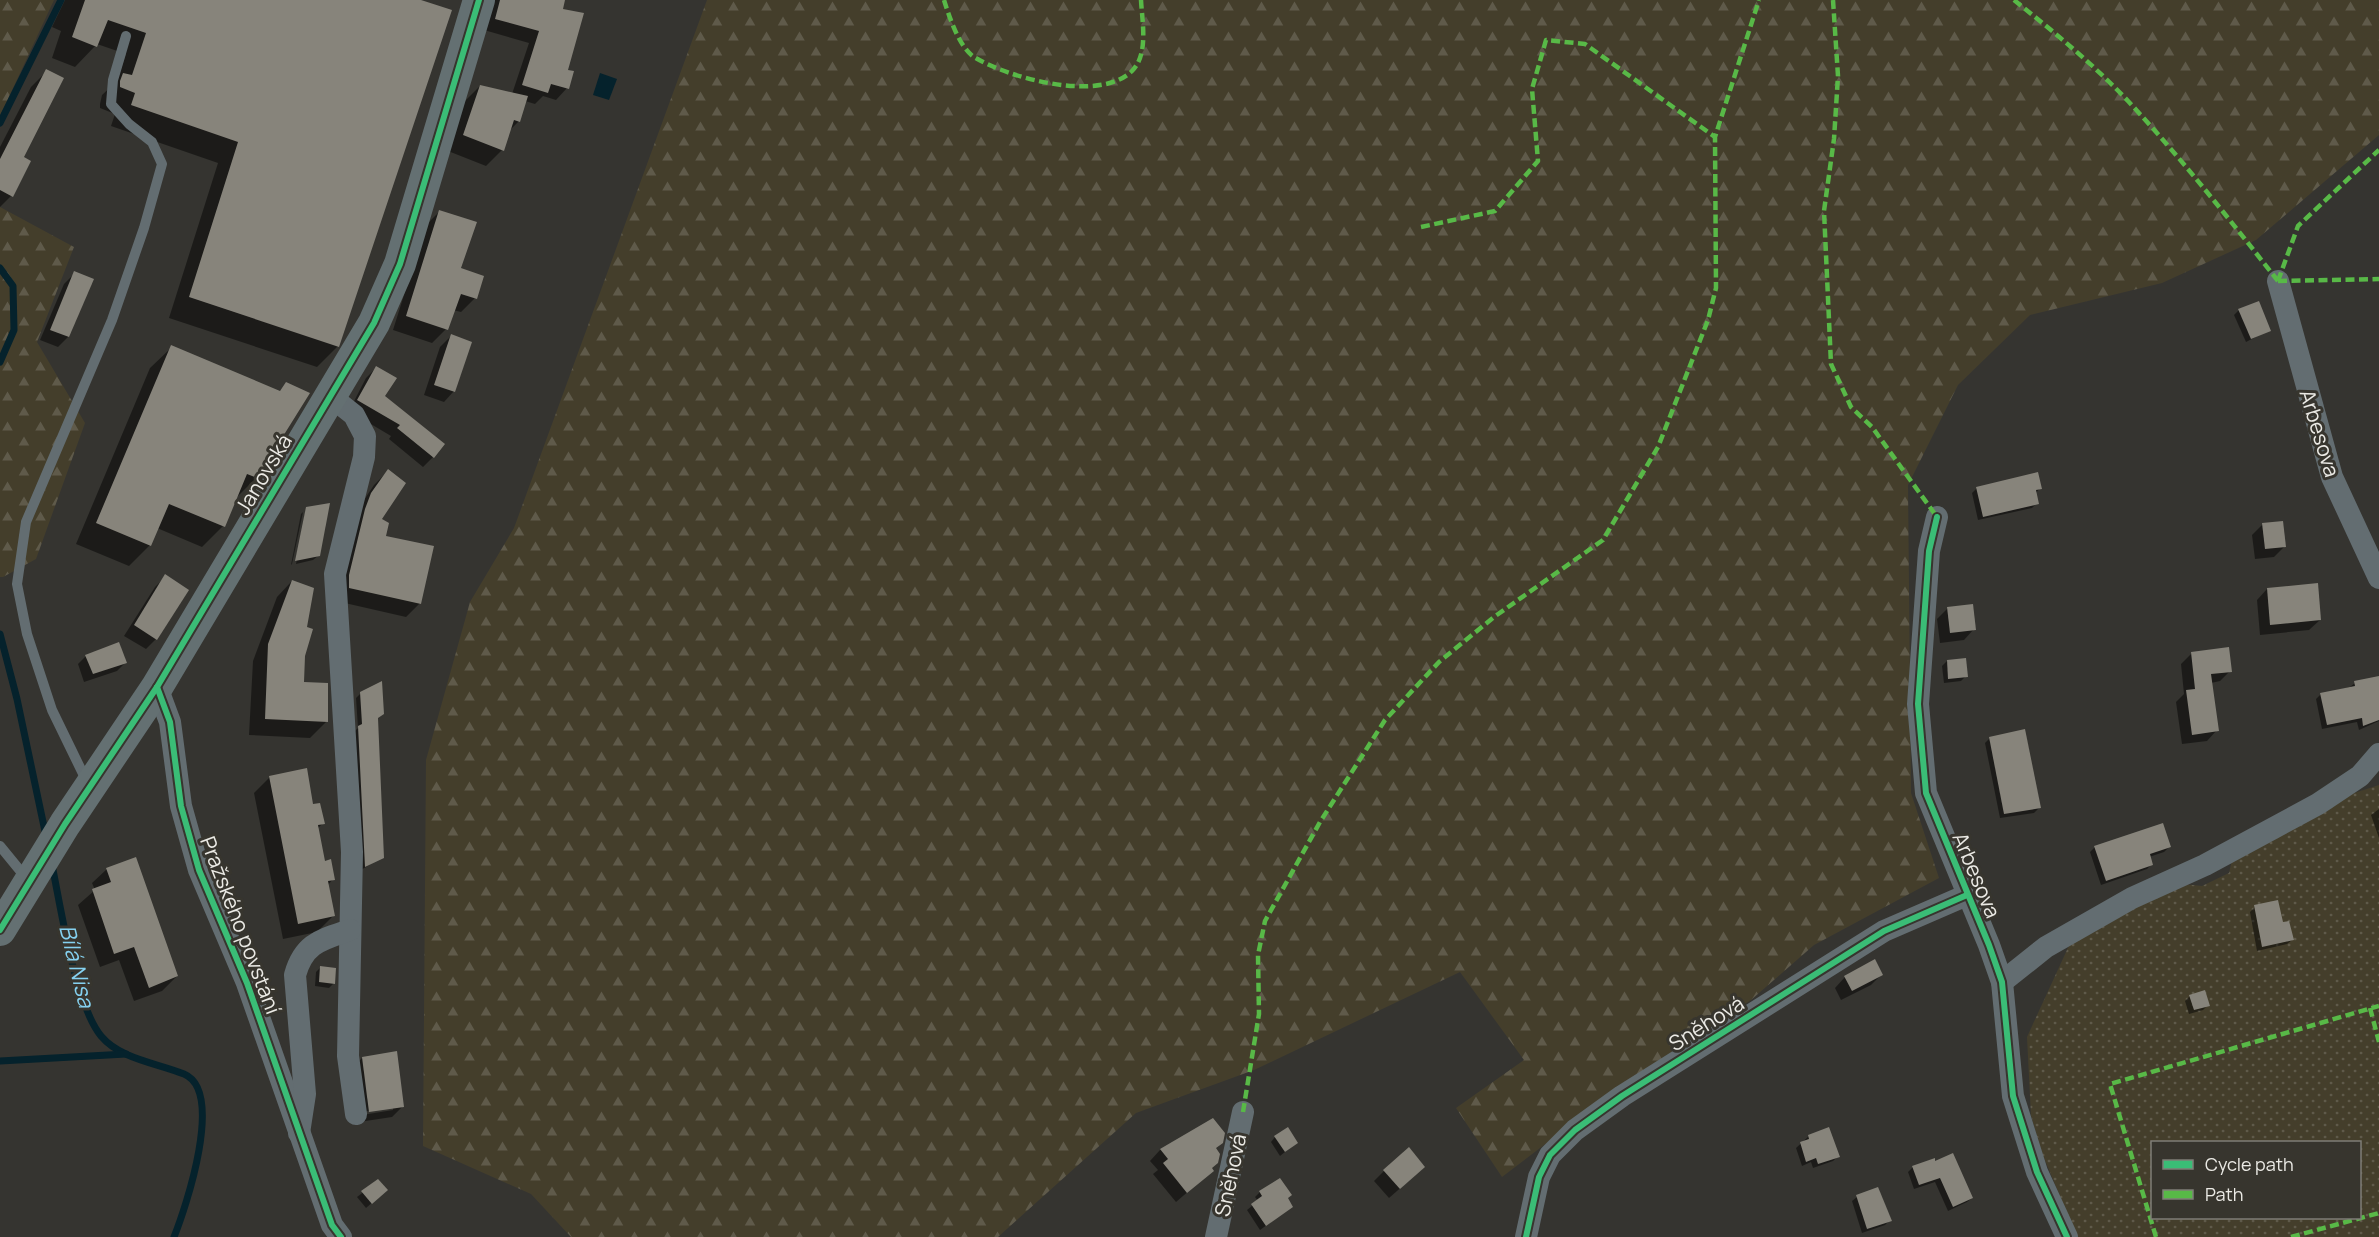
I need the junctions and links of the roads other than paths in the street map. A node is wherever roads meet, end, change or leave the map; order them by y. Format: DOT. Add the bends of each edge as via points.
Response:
graph roads {
  1 [pos="479,0"];
  2 [pos="126,36"];
  3 [pos="2278,281"];
  4 [pos="330,396"];
  5 [pos="1937,517"];
  6 [pos="2379,578"];
  7 [pos="157,687"];
  8 [pos="2379,754"];
  9 [pos="89,787"];
  10 [pos="0,846"];
  11 [pos="29,882"];
  12 [pos="1967,895"];
  13 [pos="0,930"];
  14 [pos="350,930"];
  15 [pos="2002,982"];
  16 [pos="1243,1112"];
  17 [pos="356,1114"];
  18 [pos="299,1135"];
  19 [pos="341,1237"];
  20 [pos="1216,1237"];
  21 [pos="1526,1237"];
  22 [pos="2067,1237"];
  1 -- 4 [label="street, Janovská" via="400,264 374,323"];
  2 -- 9 [label="lane" via="113,80 111,104 152,142 162,164 111,320 26,522 17,584 27,634 52,710"];
  3 -- 6 [label="street, Arbesova" via="2332,477"];
  4 -- 7 [label="street, Janovská"];
  4 -- 14 [label="street" via="354,415 365,436 364,457 335,574 352,852"];
  5 -- 12 [label="street, Arbesova" via="1929,551 1918,705 1926,793"];
  7 -- 9 [label="street, Janovská"];
  7 -- 18 [label="street, Pražského povstání" via="170,722 181,806 199,870 247,983"];
  8 -- 15 [label="street" via="2360,776 2318,804 2132,898 2046,947"];
  9 -- 11 [label="street, Janovská"];
  10 -- 11 [label="lane"];
  11 -- 13 [label="street, Janovská"];
  12 -- 15 [label="street, Arbesova"];
  12 -- 21 [label="street, Sněhová" via="1884,931 1622,1096 1575,1130 1551,1155 1539,1177"];
  14 -- 17 [label="street" via="348,1056"];
  14 -- 18 [label="street, Pražského povstání" via="320,940 300,957 295,975 305,1094"];
  15 -- 22 [label="street, Arbesova" via="2013,1096 2037,1172"];
  16 -- 20 [label="street, Sněhová"];
  18 -- 19 [label="street, Pražského povstání" via="332,1225"];
}
